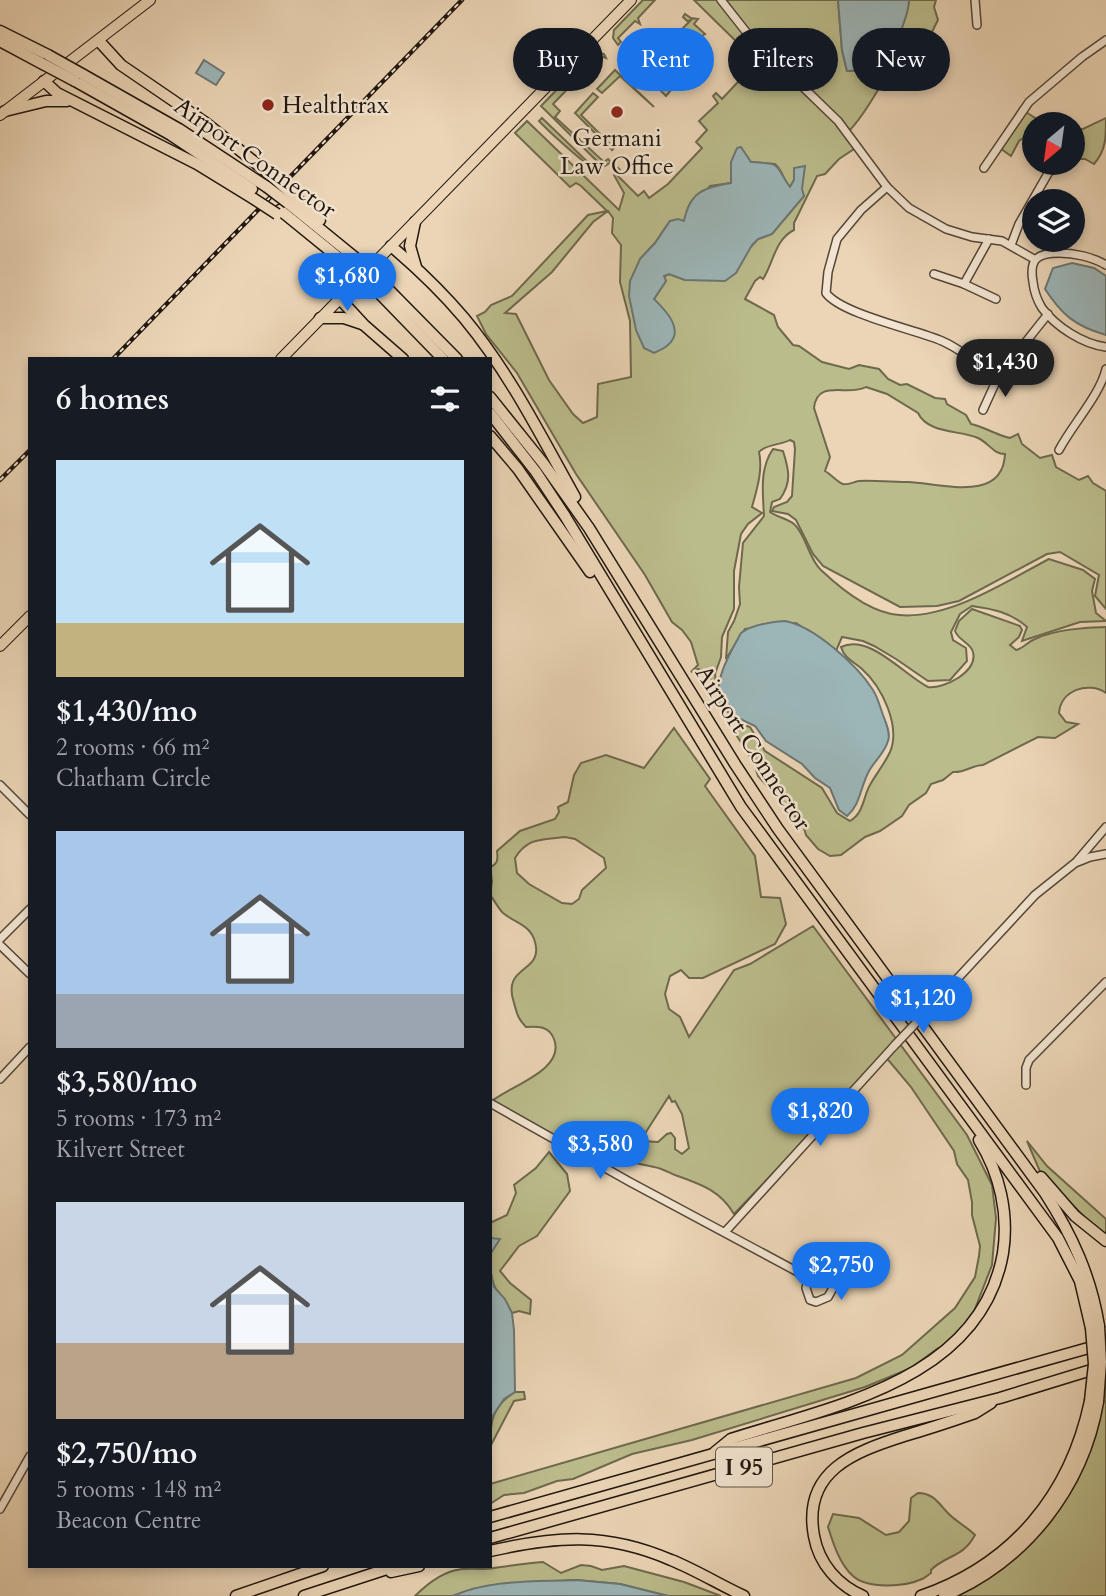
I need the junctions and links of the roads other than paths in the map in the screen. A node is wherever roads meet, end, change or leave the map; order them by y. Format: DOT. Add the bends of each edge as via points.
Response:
graph roads {
  1 [pos="150,0"];
  2 [pos="631,0"];
  3 [pos="720,0"];
  4 [pos="975,0"];
  5 [pos="977,25"];
  6 [pos="0,28"];
  7 [pos="1106,40"];
  8 [pos="0,41"];
  9 [pos="99,41"];
  10 [pos="44,59"];
  11 [pos="44,81"];
  12 [pos="74,101"];
  13 [pos="3,113"];
  14 [pos="984,168"];
  15 [pos="1047,175"];
  16 [pos="887,187"];
  17 [pos="263,189"];
  18 [pos="285,206"];
  19 [pos="415,222"];
  20 [pos="989,239"];
  21 [pos="1011,245"];
  22 [pos="391,246"];
  23 [pos="1034,260"];
  24 [pos="354,261"];
  25 [pos="1105,262"];
  26 [pos="417,269"];
  27 [pos="934,274"];
  28 [pos="964,284"];
  29 [pos="385,292"];
  30 [pos="340,299"];
  31 [pos="996,299"];
  32 [pos="1048,314"];
  33 [pos="320,318"];
  34 [pos="364,325"];
  35 [pos="1106,347"];
  36 [pos="283,357"];
  37 [pos="401,357"];
  38 [pos="441,357"];
  39 [pos="455,357"];
  40 [pos="1106,369"];
  41 [pos="998,377"];
  42 [pos="492,399"];
  43 [pos="984,411"];
  44 [pos="492,415"];
  45 [pos="492,438"];
  46 [pos="1059,450"];
  47 [pos="605,551"];
  48 [pos="618,607"];
  49 [pos="28,618"];
  50 [pos="0,646"];
  51 [pos="0,785"];
  52 [pos="28,810"];
  53 [pos="1106,827"];
  54 [pos="1106,854"];
  55 [pos="1075,863"];
  56 [pos="28,911"];
  57 [pos="0,939"];
  58 [pos="0,945"];
  59 [pos="28,972"];
  60 [pos="1106,982"];
  61 [pos="28,1049"];
  62 [pos="0,1079"];
  63 [pos="1026,1085"];
  64 [pos="948,1090"];
  65 [pos="492,1103"];
  66 [pos="990,1117"];
  67 [pos="725,1233"];
  68 [pos="1106,1241"];
  69 [pos="808,1279"];
  70 [pos="1095,1327"];
  71 [pos="1106,1343"];
  72 [pos="1106,1366"];
  73 [pos="1000,1398"];
  74 [pos="1094,1402"];
  75 [pos="711,1455"];
  76 [pos="28,1460"];
  77 [pos="0,1509"];
  78 [pos="492,1516"];
  79 [pos="492,1537"];
  80 [pos="492,1551"];
  81 [pos="317,1568"];
  82 [pos="390,1568"];
  83 [pos="410,1568"];
  84 [pos="348,1582"];
  85 [pos="236,1596"];
  86 [pos="304,1596"];
  87 [pos="744,1596"];
  88 [pos="863,1596"];
  89 [pos="921,1596"];
  90 [pos="944,1596"];
  1 -- 9 [label="main road"];
  2 -- 19 [label="main road"];
  3 -- 16 [label="street" via="747,33 838,121"];
  4 -- 5 [label="street"];
  6 -- 10 [label="highway, Airport Connector"];
  7 -- 14 [label="street" via="1029,102"];
  8 -- 10 [label="highway, Airport Connector"];
  9 -- 11 [label="main road"];
  9 -- 17 [label="highway" via="121,65 206,123"];
  10 -- 17 [label="highway, Airport Connector, bridge"];
  11 -- 12 [label="highway"];
  11 -- 13 [label="main road"];
  12 -- 13 [label="highway" via="46,101"];
  12 -- 17 [label="highway" via="197,164"];
  15 -- 21 [label="street"];
  16 -- 20 [label="street" via="920,216 946,229"];
  16 -- 41 [label="street" via="860,210 837,239 826,293 835,302 943,341"];
  17 -- 18 [label="highway, bridge"];
  17 -- 18 [label="highway, Airport Connector"];
  18 -- 24 [label="highway, Airport Connector" via="315,237"];
  18 -- 24 [label="highway" via="322,222"];
  19 -- 22 [label="main road"];
  19 -- 26 [label="highway" via="410,246"];
  20 -- 21 [label="street"];
  20 -- 28 [label="street"];
  21 -- 23 [label="street"];
  22 -- 26 [label="highway"];
  22 -- 30 [label="main road"];
  23 -- 25 [label="street" via="1045,253 1071,253"];
  23 -- 32 [label="street" via="1034,291"];
  24 -- 29 [label="highway, Airport Connector, bridge"];
  26 -- 47 [label="highway" via="487,348 530,415"];
  27 -- 28 [label="street"];
  28 -- 31 [label="street"];
  29 -- 38 [label="highway, Airport Connector"];
  29 -- 39 [label="highway, Airport Connector"];
  30 -- 33 [label="main road"];
  30 -- 34 [label="highway"];
  32 -- 35 [label="street" via="1092,345"];
  32 -- 41 [label="street"];
  33 -- 34 [label="highway" via="344,318"];
  33 -- 36 [label="main road"];
  34 -- 37 [label="highway"];
  40 -- 46 [label="street" via="1101,386"];
  41 -- 43 [label="street"];
  42 -- 47 [label="highway, Airport Connector"];
  44 -- 48 [label="highway, Airport Connector" via="551,495"];
  45 -- 48 [label="highway"];
  47 -- 66 [label="highway, Airport Connector" via="748,785"];
  48 -- 64 [label="highway, Airport Connector" via="741,807"];
  49 -- 50 [label="main road"];
  51 -- 52 [label="street"];
  53 -- 55 [label="street"];
  54 -- 55 [label="street"];
  55 -- 67 [label="street, bridge" via="1035,895"];
  56 -- 57 [label="street"];
  58 -- 59 [label="street"];
  60 -- 63 [label="street" via="1029,1060"];
  61 -- 62 [label="street"];
  64 -- 70 [label="highway" via="1065,1248"];
  64 -- 75 [label="highway" via="988,1156 1003,1206 1001,1261 981,1310 950,1346 906,1378 731,1439"];
  65 -- 67 [label="street"];
  66 -- 68 [label="highway" via="1066,1207"];
  66 -- 70 [label="highway" via="1069,1233 1088,1276"];
  67 -- 69 [label="street"];
  69 -- 69 [label="street" via="810,1300 828,1297 833,1288 827,1271"];
  70 -- 74 [label="highway, bridge"];
  71 -- 75 [label="highway, I 95"];
  72 -- 73 [label="highway, I 95"];
  73 -- 79 [label="highway, I 95"];
  73 -- 88 [label="highway" via="975,1413 855,1453 827,1476 814,1505 816,1546 833,1576"];
  74 -- 89 [label="highway" via="1071,1463 1036,1518 976,1571"];
  74 -- 90 [label="highway" via="1090,1434 1077,1468 1043,1523 1005,1561"];
  75 -- 78 [label="highway, I 95"];
  76 -- 77 [label="street"];
  80 -- 87 [label="highway" via="565,1538 615,1543 673,1560"];
  81 -- 85 [label="highway"];
  82 -- 84 [label="highway"];
  83 -- 84 [label="highway"];
  84 -- 86 [label="highway"];
}
